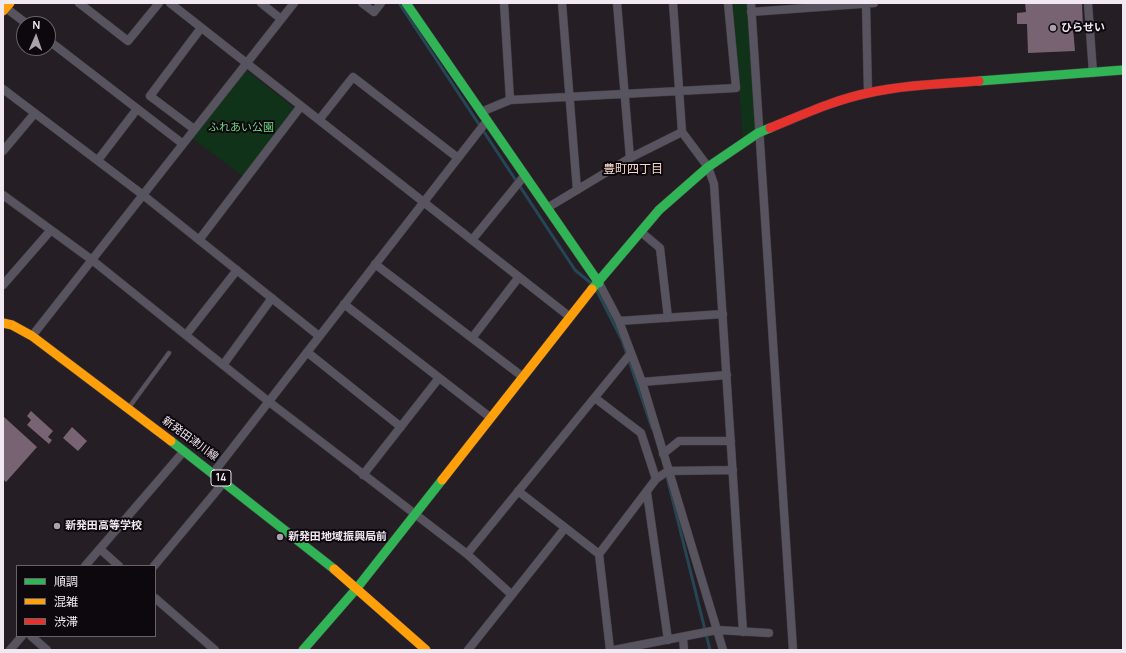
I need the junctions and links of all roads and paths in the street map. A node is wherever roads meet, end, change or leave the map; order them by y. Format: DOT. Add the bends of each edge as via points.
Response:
graph roads {
  1 [pos="80,3"];
  2 [pos="159,3"];
  3 [pos="170,3"];
  4 [pos="261,3"];
  5 [pos="294,3"];
  6 [pos="362,3"];
  7 [pos="381,3"];
  8 [pos="406,3"];
  9 [pos="504,3"];
  10 [pos="562,3"];
  11 [pos="617,3"];
  12 [pos="673,3"];
  13 [pos="728,3"];
  14 [pos="751,3"];
  15 [pos="874,3"];
  16 [pos="1088,3"];
  17 [pos="866,4"];
  18 [pos="5,7"];
  19 [pos="751,12"];
  20 [pos="17,16"];
  21 [pos="281,19"];
  22 [pos="201,28"];
  23 [pos="56,46"];
  24 [pos="246,63"];
  25 [pos="1123,70"];
  26 [pos="1093,73"];
  27 [pos="3,89"];
  28 [pos="680,92"];
  29 [pos="868,93"];
  30 [pos="624,95"];
  31 [pos="569,98"];
  32 [pos="510,100"];
  33 [pos="301,106"];
  34 [pos="137,109"];
  35 [pos="481,112"];
  36 [pos="35,113"];
  37 [pos="319,120"];
  38 [pos="486,122"];
  39 [pos="194,129"];
  40 [pos="682,132"];
  41 [pos="758,133"];
  42 [pos="183,144"];
  43 [pos="3,151"];
  44 [pos="458,158"];
  45 [pos="630,158"];
  46 [pos="98,160"];
  47 [pos="708,167"];
  48 [pos="525,175"];
  49 [pos="577,190"];
  50 [pos="3,195"];
  51 [pos="143,195"];
  52 [pos="424,202"];
  53 [pos="547,208"];
  54 [pos="51,230"];
  55 [pos="640,232"];
  56 [pos="199,240"];
  57 [pos="472,240"];
  58 [pos="92,260"];
  59 [pos="375,264"];
  60 [pos="237,270"];
  61 [pos="519,277"];
  62 [pos="599,283"];
  63 [pos="3,285"];
  64 [pos="272,298"];
  65 [pos="344,304"];
  66 [pos="723,314"];
  67 [pos="570,317"];
  68 [pos="668,318"];
  69 [pos="619,321"];
  70 [pos="3,323"];
  71 [pos="186,335"];
  72 [pos="32,336"];
  73 [pos="319,336"];
  74 [pos="472,338"];
  75 [pos="307,352"];
  76 [pos="169,353"];
  77 [pos="631,354"];
  78 [pos="223,365"];
  79 [pos="727,375"];
  80 [pos="523,377"];
  81 [pos="439,378"];
  82 [pos="642,382"];
  83 [pos="595,398"];
  84 [pos="268,401"];
  85 [pos="128,408"];
  86 [pos="491,418"];
  87 [pos="401,427"];
  88 [pos="732,440"];
  89 [pos="184,451"];
  90 [pos="663,454"];
  91 [pos="733,470"];
  92 [pos="668,471"];
  93 [pos="214,472"];
  94 [pos="363,475"];
  95 [pos="656,479"];
  96 [pos="224,482"];
  97 [pos="518,491"];
  98 [pos="647,492"];
  99 [pos="415,515"];
  100 [pos="565,528"];
  101 [pos="100,549"];
  102 [pos="467,554"];
  103 [pos="599,554"];
  104 [pos="85,565"];
  105 [pos="118,565"];
  106 [pos="155,565"];
  107 [pos="357,588"];
  108 [pos="512,595"];
  109 [pos="156,599"];
  110 [pos="718,630"];
  111 [pos="743,632"];
  112 [pos="769,634"];
  113 [pos="21,637"];
  114 [pos="33,637"];
  115 [pos="683,638"];
  116 [pos="668,640"];
  117 [pos="10,650"];
  118 [pos="47,650"];
  119 [pos="215,650"];
  120 [pos="303,650"];
  121 [pos="425,650"];
  122 [pos="468,650"];
  123 [pos="610,650"];
  124 [pos="614,650"];
  125 [pos="684,650"];
  126 [pos="723,650"];
  127 [pos="793,650"];
  1 -- 2 [label="street" via="128,41"];
  3 -- 22 [label="street"];
  4 -- 21 [label="street"];
  5 -- 21 [label="street"];
  6 -- 7 [label="street" via="374,12"];
  8 -- 35 [label="street"];
  9 -- 32 [label="street"];
  10 -- 31 [label="street"];
  11 -- 30 [label="street"];
  12 -- 28 [label="street"];
  13 -- 28 [label="street" via="736,88"];
  14 -- 19 [label="street"];
  15 -- 17 [label="street"];
  16 -- 26 [label="street"];
  17 -- 19 [label="street"];
  17 -- 29 [label="street"];
  18 -- 20 [label="street"];
  19 -- 41 [label="street"];
  21 -- 24 [label="street"];
  22 -- 24 [label="street"];
  22 -- 39 [label="street" via="150,96"];
  23 -- 34 [label="street"];
  24 -- 33 [label="street"];
  24 -- 39 [label="street"];
  25 -- 26 [label="street"];
  26 -- 29 [label="street" via="916,86"];
  27 -- 36 [label="street"];
  28 -- 30 [label="street"];
  28 -- 40 [label="street"];
  29 -- 41 [label="street" via="815,109"];
  30 -- 31 [label="street"];
  30 -- 45 [label="street"];
  31 -- 32 [label="street"];
  31 -- 49 [label="street"];
  32 -- 35 [label="street"];
  33 -- 37 [label="street"];
  33 -- 56 [label="street"];
  34 -- 42 [label="street"];
  34 -- 46 [label="street"];
  35 -- 38 [label="street"];
  36 -- 43 [label="street"];
  36 -- 46 [label="street"];
  37 -- 44 [label="street" via="353,77"];
  37 -- 52 [label="street"];
  38 -- 44 [label="street"];
  38 -- 48 [label="street"];
  39 -- 42 [label="street"];
  40 -- 45 [label="street"];
  40 -- 47 [label="street"];
  41 -- 47 [label="street"];
  41 -- 127 [label="street"];
  42 -- 51 [label="street"];
  44 -- 52 [label="street"];
  45 -- 49 [label="street"];
  46 -- 51 [label="street"];
  47 -- 55 [label="street" via="659,210"];
  47 -- 66 [label="street" via="714,184"];
  48 -- 53 [label="street"];
  48 -- 57 [label="street"];
  49 -- 53 [label="street"];
  50 -- 54 [label="street"];
  51 -- 56 [label="street"];
  51 -- 58 [label="street"];
  52 -- 57 [label="street"];
  52 -- 59 [label="street"];
  53 -- 62 [label="street"];
  54 -- 58 [label="street"];
  54 -- 63 [label="street"];
  55 -- 62 [label="street"];
  55 -- 68 [label="street" via="660,248"];
  56 -- 60 [label="street"];
  57 -- 61 [label="street"];
  58 -- 71 [label="street"];
  58 -- 72 [label="street"];
  59 -- 65 [label="street"];
  59 -- 74 [label="street"];
  60 -- 64 [label="street"];
  60 -- 71 [label="street"];
  61 -- 67 [label="street"];
  61 -- 74 [label="street"];
  62 -- 67 [label="street"];
  62 -- 69 [label="street"];
  64 -- 73 [label="street"];
  64 -- 78 [label="street"];
  65 -- 73 [label="street"];
  65 -- 81 [label="street"];
  66 -- 68 [label="street"];
  66 -- 79 [label="street"];
  67 -- 80 [label="street"];
  68 -- 69 [label="street"];
  69 -- 77 [label="street"];
  70 -- 72 [label="street, 新発田津川線 / 14"];
  71 -- 78 [label="street"];
  72 -- 85 [label="street, 新発田津川線 / 14"];
  73 -- 75 [label="street"];
  74 -- 80 [label="street"];
  75 -- 84 [label="street"];
  75 -- 87 [label="street"];
  76 -- 85 [label="lane"];
  77 -- 82 [label="street"];
  77 -- 83 [label="street"];
  78 -- 84 [label="street"];
  79 -- 82 [label="street"];
  79 -- 88 [label="street"];
  80 -- 86 [label="street"];
  81 -- 86 [label="street"];
  81 -- 87 [label="street"];
  82 -- 90 [label="street"];
  83 -- 95 [label="street" via="641,433"];
  83 -- 97 [label="street"];
  84 -- 93 [label="street"];
  84 -- 94 [label="street"];
  85 -- 89 [label="street, 新発田津川線 / 14"];
  86 -- 99 [label="street"];
  87 -- 94 [label="street"];
  88 -- 90 [label="street" via="679,441"];
  88 -- 91 [label="street"];
  89 -- 93 [label="street, 新発田津川線 / 14"];
  89 -- 101 [label="street"];
  90 -- 92 [label="street"];
  91 -- 92 [label="street"];
  91 -- 111 [label="street"];
  92 -- 95 [label="street"];
  92 -- 110 [label="street"];
  93 -- 96 [label="street, 新発田津川線 / 14"];
  94 -- 99 [label="street"];
  95 -- 98 [label="street"];
  96 -- 106 [label="street"];
  96 -- 107 [label="street, 新発田津川線 / 14"];
  97 -- 100 [label="street"];
  97 -- 102 [label="street"];
  98 -- 103 [label="street"];
  98 -- 116 [label="street"];
  99 -- 102 [label="street"];
  99 -- 107 [label="street"];
  100 -- 103 [label="street"];
  100 -- 108 [label="street"];
  101 -- 104 [label="street"];
  101 -- 105 [label="street"];
  102 -- 108 [label="street"];
  103 -- 123 [label="street"];
  107 -- 120 [label="street"];
  107 -- 121 [label="street, 新発田津川線 / 14"];
  108 -- 122 [label="street"];
  109 -- 119 [label="street"];
  110 -- 111 [label="street"];
  110 -- 115 [label="street"];
  110 -- 126 [label="street"];
  111 -- 112 [label="street"];
  113 -- 117 [label="street"];
  114 -- 118 [label="street"];
  115 -- 116 [label="street"];
  115 -- 125 [label="street"];
  116 -- 124 [label="street"];
}
